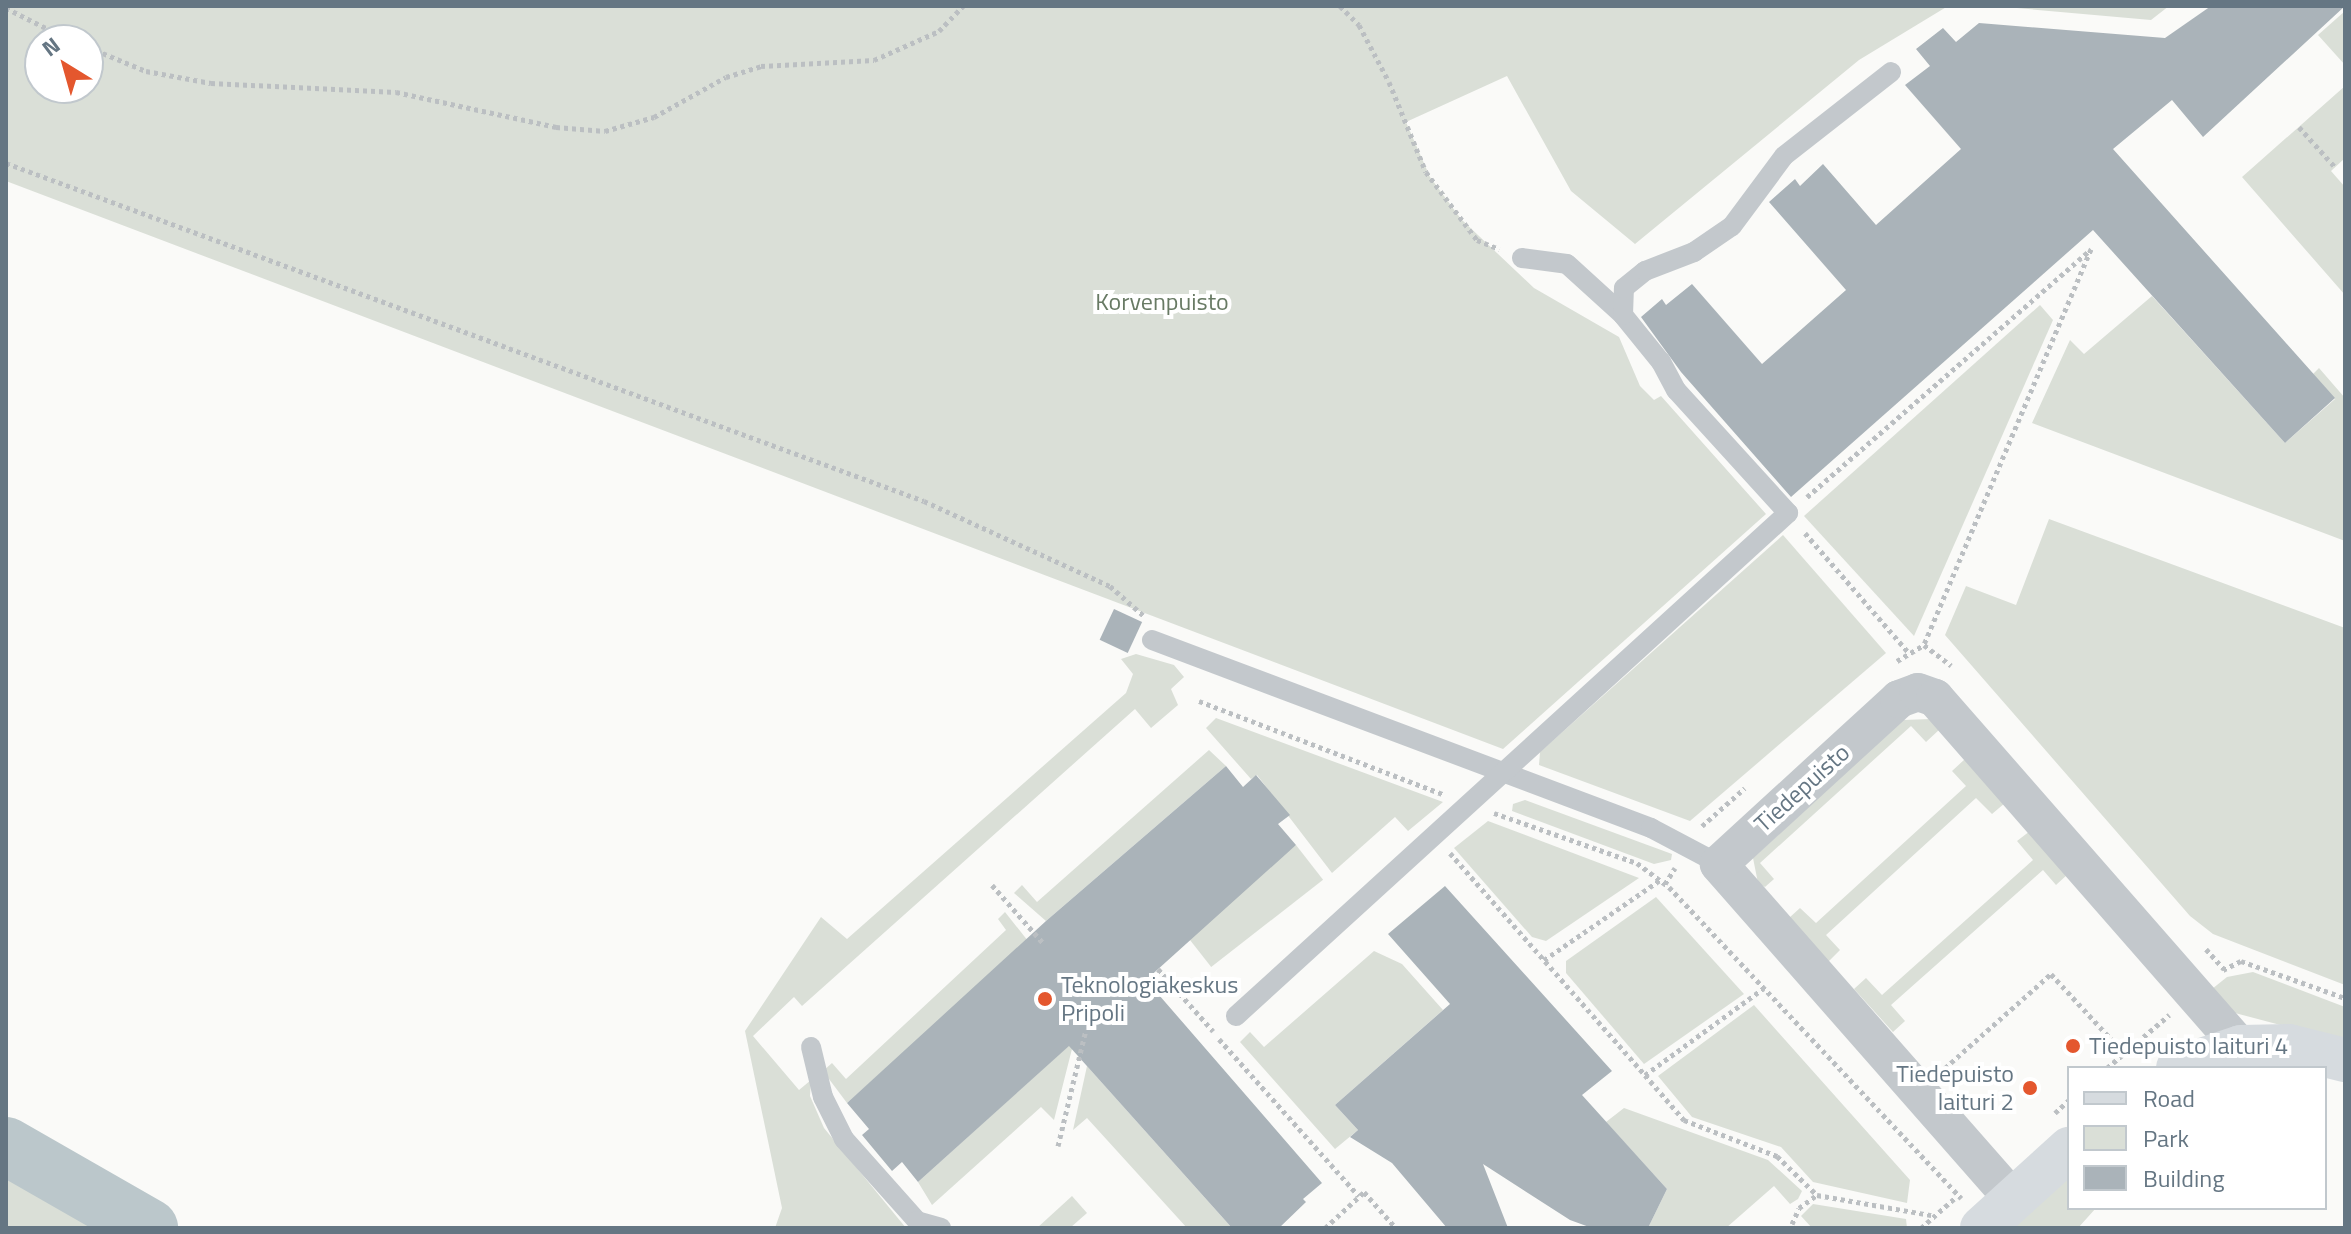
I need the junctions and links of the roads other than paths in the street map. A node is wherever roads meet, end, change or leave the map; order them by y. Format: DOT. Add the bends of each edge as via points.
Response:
graph roads {
  1 [pos="1891,72"];
  2 [pos="1522,258"];
  3 [pos="1623,315"];
  4 [pos="1152,640"];
  5 [pos="1502,772"];
  6 [pos="1704,856"];
  7 [pos="1236,1016"];
  8 [pos="811,1047"];
  9 [pos="2241,1047"];
  10 [pos="2345,1060"];
  11 [pos="2184,1066"];
  12 [pos="2067,1151"];
  13 [pos="1994,1217"];
  14 [pos="941,1228"];
  1 -- 3 [label="lane" via="1784,156 1732,226 1694,252 1645,271 1624,288"];
  2 -- 3 [label="lane" via="1567,264"];
  3 -- 5 [label="lane" via="1676,390 1788,513"];
  4 -- 5 [label="lane"];
  5 -- 6 [label="lane" via="1651,828"];
  5 -- 7 [label="lane" via="1472,805"];
  6 -- 9 [label="street, Tiedepuisto" via="1899,699 1918,692 1935,698"];
  6 -- 13 [label="street" via="1919,1091"];
  8 -- 14 [label="lane" via="823,1097 844,1139 917,1221"];
  9 -- 10 [label="street" via="2289,1046"];
  9 -- 11 [label="street"];
  12 -- 13 [label="street"];
}
